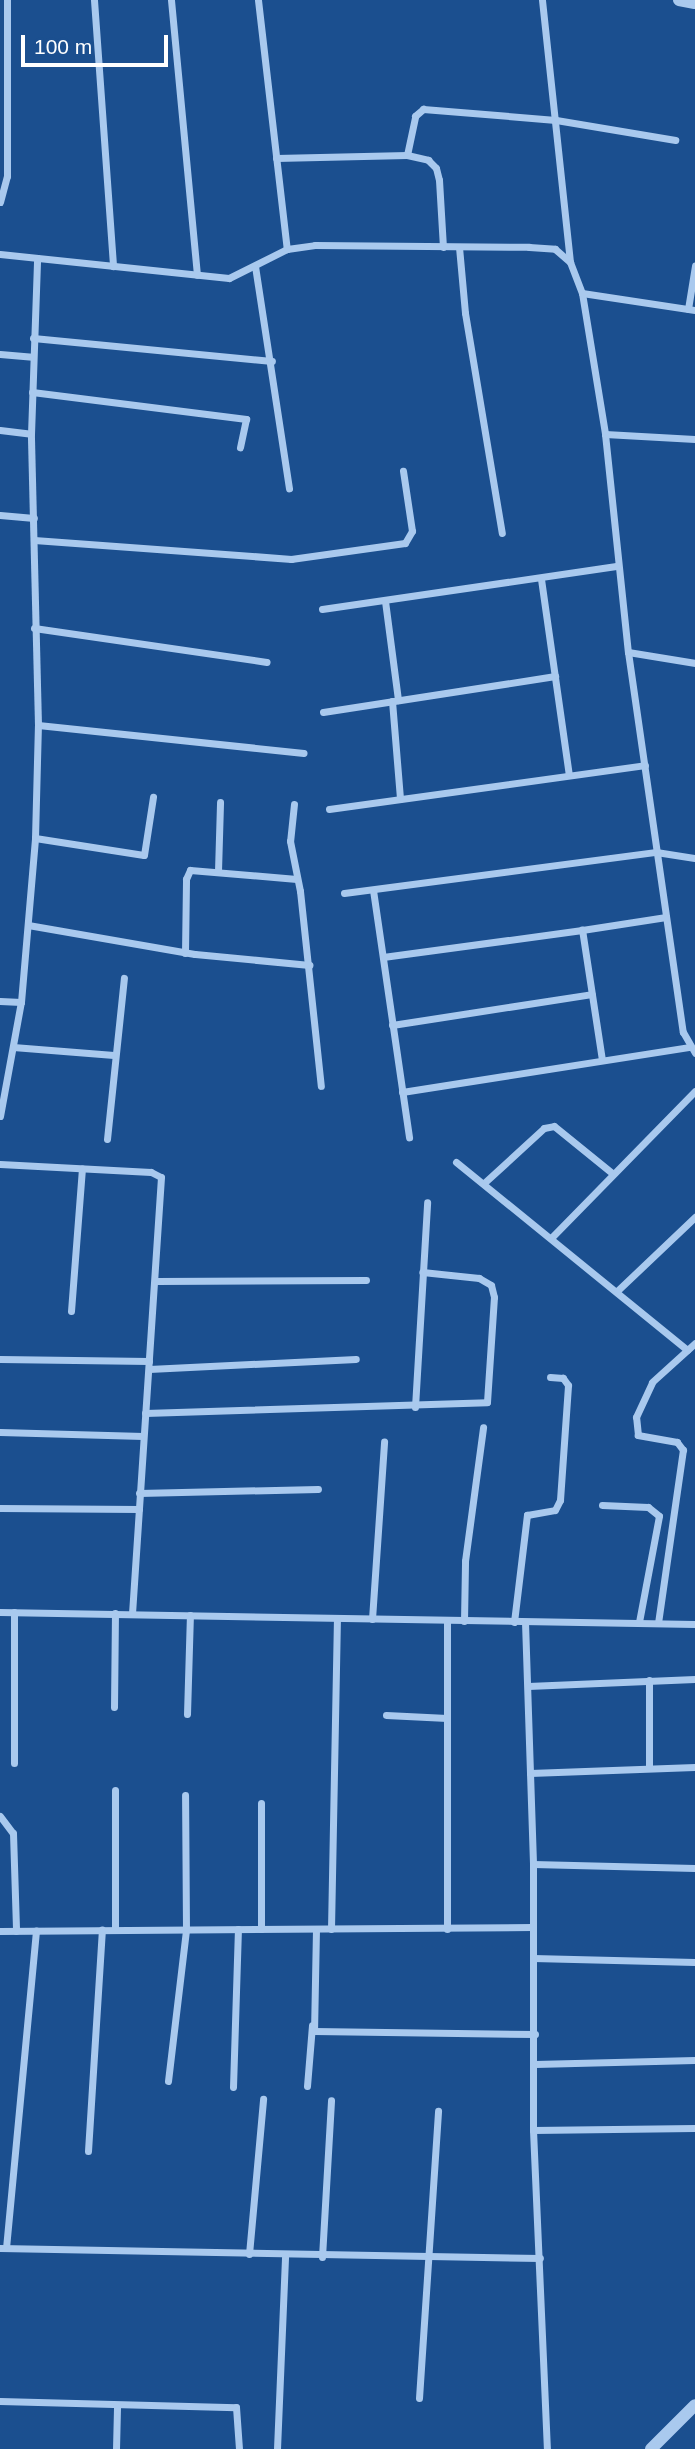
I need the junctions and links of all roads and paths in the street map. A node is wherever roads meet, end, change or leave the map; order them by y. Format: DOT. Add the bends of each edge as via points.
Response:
graph roads {
  1 [pos="7,0"];
  2 [pos="94,0"];
  3 [pos="171,0"];
  4 [pos="258,0"];
  5 [pos="542,0"];
  6 [pos="679,0"];
  7 [pos="695,2"];
  8 [pos="556,120"];
  9 [pos="675,140"];
  10 [pos="407,155"];
  11 [pos="276,158"];
  12 [pos="0,202"];
  13 [pos="443,247"];
  14 [pos="459,247"];
  15 [pos="287,249"];
  16 [pos="0,254"];
  17 [pos="37,258"];
  18 [pos="570,262"];
  19 [pos="113,266"];
  20 [pos="695,266"];
  21 [pos="255,267"];
  22 [pos="197,275"];
  23 [pos="582,293"];
  24 [pos="691,310"];
  25 [pos="33,338"];
  26 [pos="0,354"];
  27 [pos="32,358"];
  28 [pos="272,361"];
  29 [pos="32,392"];
  30 [pos="0,430"];
  31 [pos="31,434"];
  32 [pos="606,434"];
  33 [pos="695,439"];
  34 [pos="240,447"];
  35 [pos="403,471"];
  36 [pos="289,488"];
  37 [pos="0,515"];
  38 [pos="34,518"];
  39 [pos="502,533"];
  40 [pos="34,540"];
  41 [pos="618,566"];
  42 [pos="541,579"];
  43 [pos="385,601"];
  44 [pos="322,610"];
  45 [pos="34,628"];
  46 [pos="628,652"];
  47 [pos="267,662"];
  48 [pos="695,663"];
  49 [pos="555,676"];
  50 [pos="395,701"];
  51 [pos="323,712"];
  52 [pos="38,725"];
  53 [pos="304,753"];
  54 [pos="645,765"];
  55 [pos="569,775"];
  56 [pos="153,797"];
  57 [pos="400,799"];
  58 [pos="220,802"];
  59 [pos="294,804"];
  60 [pos="328,809"];
  61 [pos="34,838"];
  62 [pos="656,852"];
  63 [pos="695,858"];
  64 [pos="218,871"];
  65 [pos="297,878"];
  66 [pos="373,890"];
  67 [pos="344,894"];
  68 [pos="666,917"];
  69 [pos="28,925"];
  70 [pos="582,930"];
  71 [pos="185,953"];
  72 [pos="383,957"];
  73 [pos="309,965"];
  74 [pos="124,978"];
  75 [pos="592,994"];
  76 [pos="0,1001"];
  77 [pos="21,1002"];
  78 [pos="392,1025"];
  79 [pos="13,1047"];
  80 [pos="688,1047"];
  81 [pos="695,1053"];
  82 [pos="114,1055"];
  83 [pos="602,1060"];
  84 [pos="321,1086"];
  85 [pos="695,1091"];
  86 [pos="402,1092"];
  87 [pos="0,1115"];
  88 [pos="409,1137"];
  89 [pos="107,1139"];
  90 [pos="456,1162"];
  91 [pos="0,1164"];
  92 [pos="82,1168"];
  93 [pos="612,1172"];
  94 [pos="484,1183"];
  95 [pos="426,1202"];
  96 [pos="695,1217"];
  97 [pos="552,1237"];
  98 [pos="422,1272"];
  99 [pos="366,1280"];
  100 [pos="157,1281"];
  101 [pos="617,1291"];
  102 [pos="71,1311"];
  103 [pos="695,1343"];
  104 [pos="687,1350"];
  105 [pos="0,1359"];
  106 [pos="356,1359"];
  107 [pos="149,1365"];
  108 [pos="550,1377"];
  109 [pos="415,1407"];
  110 [pos="145,1413"];
  111 [pos="483,1427"];
  112 [pos="0,1432"];
  113 [pos="143,1436"];
  114 [pos="384,1441"];
  115 [pos="318,1489"];
  116 [pos="139,1493"];
  117 [pos="602,1505"];
  118 [pos="0,1508"];
  119 [pos="139,1509"];
  120 [pos="0,1612"];
  121 [pos="13,1612"];
  122 [pos="115,1613"];
  123 [pos="132,1614"];
  124 [pos="190,1615"];
  125 [pos="337,1618"];
  126 [pos="372,1619"];
  127 [pos="447,1620"];
  128 [pos="464,1621"];
  129 [pos="514,1622"];
  130 [pos="525,1622"];
  131 [pos="639,1622"];
  132 [pos="658,1623"];
  133 [pos="695,1624"];
  134 [pos="695,1679"];
  135 [pos="649,1680"];
  136 [pos="528,1686"];
  137 [pos="114,1707"];
  138 [pos="187,1714"];
  139 [pos="386,1715"];
  140 [pos="447,1718"];
  141 [pos="14,1763"];
  142 [pos="649,1768"];
  143 [pos="695,1768"];
  144 [pos="530,1773"];
  145 [pos="115,1790"];
  146 [pos="185,1795"];
  147 [pos="261,1803"];
  148 [pos="0,1816"];
  149 [pos="533,1864"];
  150 [pos="695,1868"];
  151 [pos="532,1927"];
  152 [pos="186,1928"];
  153 [pos="238,1928"];
  154 [pos="316,1928"];
  155 [pos="102,1929"];
  156 [pos="115,1929"];
  157 [pos="261,1929"];
  158 [pos="331,1929"];
  159 [pos="447,1929"];
  160 [pos="36,1930"];
  161 [pos="0,1931"];
  162 [pos="16,1931"];
  163 [pos="533,1958"];
  164 [pos="695,1962"];
  165 [pos="312,2024"];
  166 [pos="535,2034"];
  167 [pos="695,2060"];
  168 [pos="536,2064"];
  169 [pos="168,2081"];
  170 [pos="307,2086"];
  171 [pos="233,2087"];
  172 [pos="262,2099"];
  173 [pos="331,2100"];
  174 [pos="438,2111"];
  175 [pos="695,2128"];
  176 [pos="533,2130"];
  177 [pos="88,2151"];
  178 [pos="3,2248"];
  179 [pos="249,2255"];
  180 [pos="285,2256"];
  181 [pos="430,2256"];
  182 [pos="322,2257"];
  183 [pos="540,2258"];
  184 [pos="419,2398"];
  185 [pos="0,2401"];
  186 [pos="695,2405"];
  187 [pos="117,2406"];
  188 [pos="116,2449"];
  189 [pos="239,2449"];
  190 [pos="277,2449"];
  191 [pos="547,2449"];
  192 [pos="651,2449"];
  1 -- 12 [label="street" via="7,166"];
  2 -- 19 [label="street"];
  3 -- 22 [label="street"];
  4 -- 11 [label="street"];
  5 -- 8 [label="street"];
  6 -- 7 [label="street"];
  8 -- 9 [label="street"];
  8 -- 10 [label="street" via="423,110 415,116"];
  8 -- 18 [label="street"];
  10 -- 11 [label="street"];
  10 -- 13 [label="street" via="436,167"];
  11 -- 15 [label="street"];
  13 -- 14 [label="street"];
  13 -- 15 [label="street"];
  14 -- 18 [label="street" via="555,249"];
  14 -- 39 [label="street" via="465,313"];
  15 -- 21 [label="street"];
  16 -- 17 [label="street"];
  17 -- 19 [label="street"];
  17 -- 25 [label="street"];
  18 -- 23 [label="street"];
  19 -- 22 [label="street"];
  20 -- 24 [label="street"];
  21 -- 22 [label="street" via="229,278"];
  21 -- 28 [label="street"];
  23 -- 24 [label="street"];
  23 -- 32 [label="street"];
  25 -- 27 [label="street"];
  25 -- 28 [label="street"];
  26 -- 27 [label="street"];
  27 -- 29 [label="street"];
  28 -- 36 [label="street"];
  29 -- 31 [label="street"];
  29 -- 34 [label="street" via="246,419"];
  30 -- 31 [label="street"];
  31 -- 38 [label="street"];
  32 -- 33 [label="street"];
  32 -- 41 [label="street"];
  35 -- 40 [label="street" via="412,531 405,543 290,559"];
  37 -- 38 [label="street"];
  38 -- 40 [label="street"];
  40 -- 45 [label="street"];
  41 -- 42 [label="street"];
  41 -- 46 [label="street"];
  42 -- 43 [label="street"];
  42 -- 49 [label="street"];
  43 -- 44 [label="street"];
  43 -- 50 [label="street"];
  45 -- 47 [label="street"];
  45 -- 52 [label="street"];
  46 -- 48 [label="street"];
  46 -- 54 [label="street"];
  49 -- 50 [label="street"];
  49 -- 55 [label="street"];
  50 -- 51 [label="street"];
  50 -- 57 [label="street"];
  52 -- 53 [label="street"];
  52 -- 61 [label="street"];
  54 -- 55 [label="street"];
  54 -- 62 [label="street"];
  55 -- 57 [label="street"];
  56 -- 61 [label="street" via="144,855"];
  57 -- 60 [label="street"];
  58 -- 64 [label="street"];
  59 -- 65 [label="street" via="290,841"];
  61 -- 69 [label="street"];
  62 -- 63 [label="street"];
  62 -- 66 [label="street"];
  62 -- 68 [label="street"];
  64 -- 65 [label="street"];
  64 -- 71 [label="street" via="190,870 186,879"];
  65 -- 73 [label="street"];
  66 -- 67 [label="street"];
  66 -- 72 [label="street"];
  68 -- 70 [label="street"];
  68 -- 80 [label="street"];
  69 -- 71 [label="street"];
  69 -- 77 [label="street"];
  70 -- 72 [label="street"];
  70 -- 75 [label="street"];
  71 -- 73 [label="street"];
  72 -- 78 [label="street"];
  73 -- 84 [label="street"];
  74 -- 82 [label="street"];
  75 -- 78 [label="street"];
  75 -- 83 [label="street"];
  76 -- 77 [label="street"];
  77 -- 79 [label="street"];
  78 -- 86 [label="street"];
  79 -- 82 [label="street"];
  79 -- 87 [label="street"];
  80 -- 81 [label="street"];
  80 -- 83 [label="street"];
  82 -- 89 [label="street"];
  83 -- 86 [label="street"];
  85 -- 93 [label="street"];
  86 -- 88 [label="street"];
  90 -- 94 [label="street"];
  91 -- 92 [label="street"];
  92 -- 100 [label="street" via="151,1172 161,1177"];
  92 -- 102 [label="street"];
  93 -- 94 [label="street" via="554,1126 544,1128"];
  93 -- 97 [label="street"];
  94 -- 97 [label="street"];
  95 -- 98 [label="street"];
  96 -- 101 [label="street"];
  97 -- 101 [label="street"];
  98 -- 109 [label="street"];
  98 -- 109 [label="street" via="479,1278 491,1285 492,1339 486,1402"];
  99 -- 100 [label="street"];
  100 -- 107 [label="street"];
  101 -- 104 [label="street"];
  103 -- 104 [label="street"];
  104 -- 132 [label="street" via="652,1382 640,1400 635,1430 645,1439 677,1442 683,1450"];
  105 -- 107 [label="street"];
  106 -- 107 [label="street"];
  107 -- 110 [label="street"];
  108 -- 129 [label="street" via="563,1378 568,1385 560,1500 555,1510 527,1515"];
  109 -- 110 [label="street"];
  110 -- 113 [label="street"];
  111 -- 128 [label="street" via="465,1561"];
  112 -- 113 [label="street"];
  113 -- 116 [label="street"];
  114 -- 126 [label="street"];
  115 -- 116 [label="street"];
  116 -- 119 [label="street"];
  117 -- 131 [label="street" via="648,1507 659,1516"];
  118 -- 119 [label="street"];
  119 -- 123 [label="street"];
  120 -- 121 [label="street"];
  121 -- 122 [label="street"];
  121 -- 141 [label="street"];
  122 -- 123 [label="street"];
  122 -- 137 [label="street"];
  123 -- 124 [label="street"];
  124 -- 125 [label="street"];
  124 -- 138 [label="street"];
  125 -- 126 [label="street"];
  125 -- 158 [label="street"];
  126 -- 127 [label="street"];
  127 -- 128 [label="street"];
  127 -- 140 [label="street"];
  128 -- 129 [label="street"];
  129 -- 130 [label="street"];
  130 -- 131 [label="street"];
  130 -- 136 [label="street"];
  131 -- 132 [label="street"];
  132 -- 133 [label="street"];
  134 -- 135 [label="street"];
  135 -- 136 [label="street"];
  135 -- 142 [label="street"];
  136 -- 144 [label="street"];
  139 -- 140 [label="street"];
  140 -- 159 [label="street"];
  142 -- 143 [label="street"];
  142 -- 144 [label="street"];
  144 -- 149 [label="street"];
  145 -- 156 [label="street"];
  146 -- 152 [label="street"];
  147 -- 157 [label="street"];
  148 -- 162 [label="street" via="13,1833"];
  149 -- 150 [label="street"];
  149 -- 151 [label="street"];
  151 -- 159 [label="street"];
  151 -- 163 [label="street"];
  152 -- 153 [label="street"];
  152 -- 156 [label="street"];
  152 -- 169 [label="street"];
  153 -- 157 [label="street"];
  153 -- 171 [label="street"];
  154 -- 157 [label="street"];
  154 -- 158 [label="street"];
  154 -- 165 [label="street"];
  155 -- 156 [label="street"];
  155 -- 160 [label="street"];
  155 -- 177 [label="street"];
  158 -- 159 [label="street"];
  160 -- 162 [label="street"];
  160 -- 178 [label="street"];
  161 -- 162 [label="street"];
  163 -- 164 [label="street"];
  163 -- 166 [label="street"];
  165 -- 166 [label="street" via="323,2034"];
  165 -- 170 [label="street"];
  166 -- 168 [label="street"];
  167 -- 168 [label="street"];
  168 -- 176 [label="street"];
  172 -- 179 [label="street"];
  173 -- 182 [label="street"];
  174 -- 181 [label="street"];
  175 -- 176 [label="street"];
  176 -- 183 [label="street"];
  178 -- 179 [label="street"];
  179 -- 180 [label="street"];
  180 -- 182 [label="street"];
  180 -- 190 [label="street"];
  181 -- 182 [label="street"];
  181 -- 183 [label="street"];
  181 -- 184 [label="street"];
  183 -- 191 [label="street"];
  185 -- 187 [label="street"];
  186 -- 192 [label="street"];
  187 -- 188 [label="street"];
  187 -- 189 [label="street" via="236,2407"];
}
